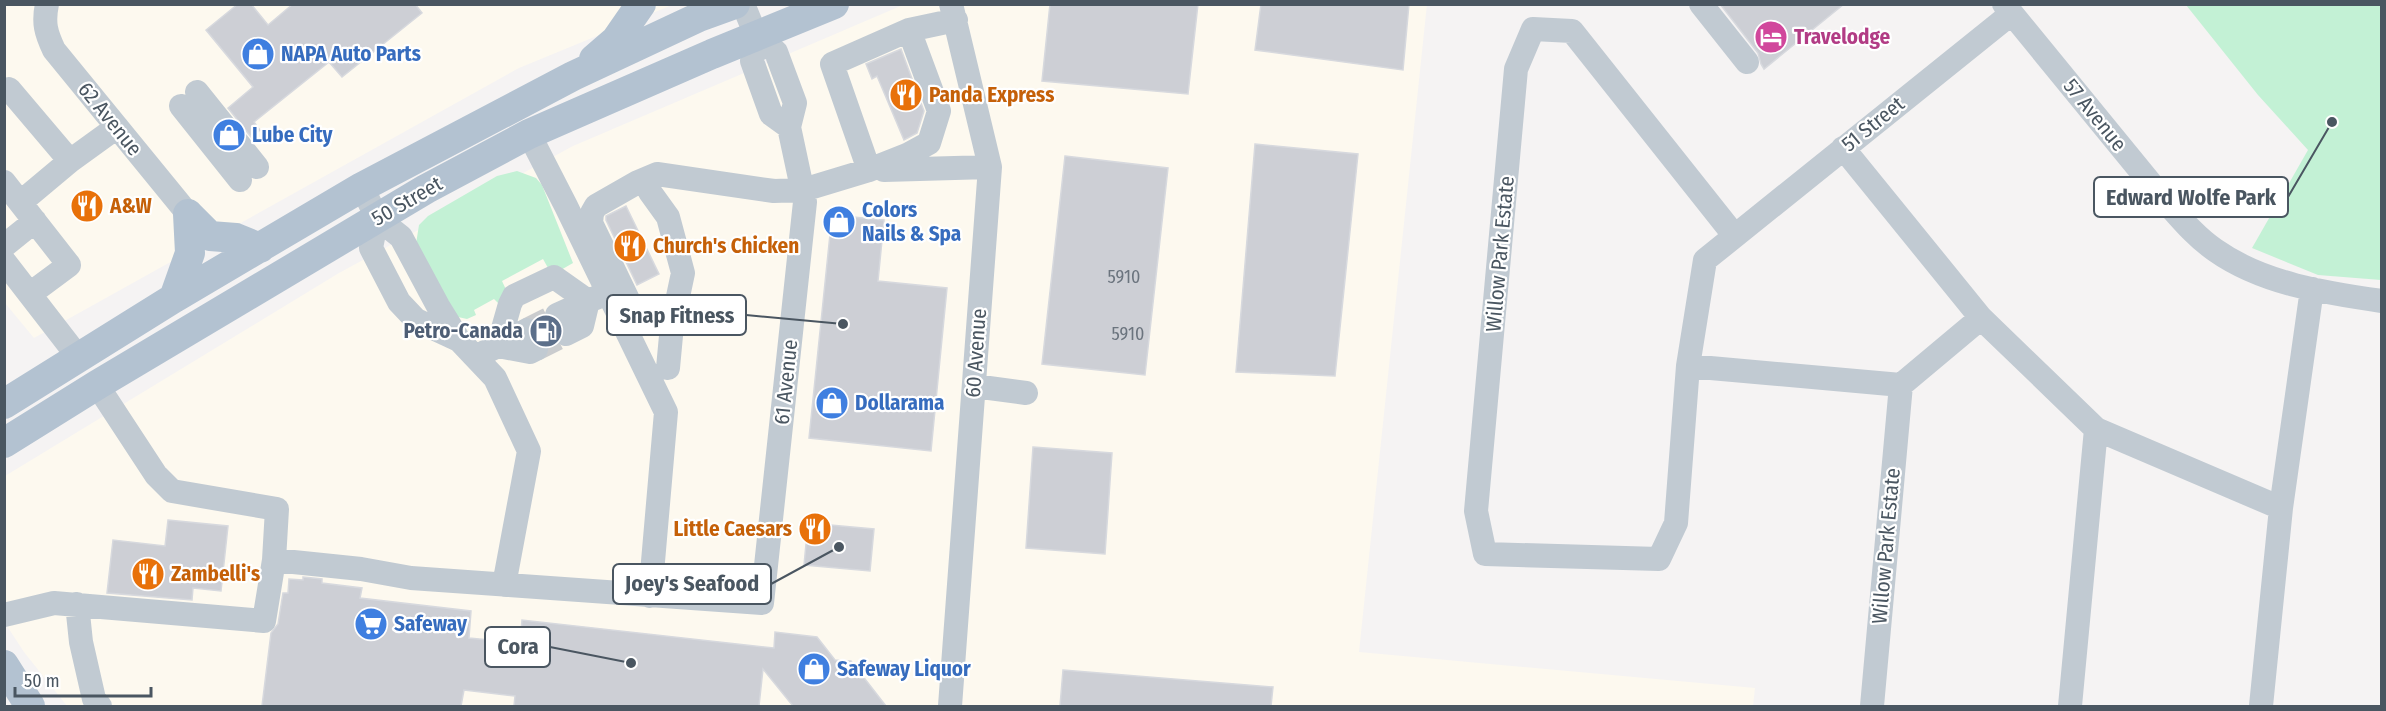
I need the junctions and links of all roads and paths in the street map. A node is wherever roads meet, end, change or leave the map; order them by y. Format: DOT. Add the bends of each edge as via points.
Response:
graph roads {
  1 [pos="641,4"];
  2 [pos="735,4"];
  3 [pos="742,4"];
  4 [pos="834,4"];
  5 [pos="1701,4"];
  6 [pos="2008,9"];
  7 [pos="45,12"];
  8 [pos="954,12"];
  9 [pos="909,30"];
  10 [pos="757,38"];
  11 [pos="1747,62"];
  12 [pos="573,76"];
  13 [pos="4,92"];
  14 [pos="189,99"];
  15 [pos="117,127"];
  16 [pos="529,134"];
  17 [pos="1844,147"];
  18 [pos="70,161"];
  19 [pos="990,167"];
  20 [pos="870,170"];
  21 [pos="248,173"];
  22 [pos="4,182"];
  23 [pos="362,187"];
  24 [pos="803,190"];
  25 [pos="650,192"];
  26 [pos="21,202"];
  27 [pos="188,214"];
  28 [pos="376,218"];
  29 [pos="35,221"];
  30 [pos="1734,235"];
  31 [pos="210,236"];
  32 [pos="4,246"];
  33 [pos="260,248"];
  34 [pos="4,261"];
  35 [pos="232,264"];
  36 [pos="2312,289"];
  37 [pos="30,294"];
  38 [pos="598,297"];
  39 [pos="174,298"];
  40 [pos="2382,300"];
  41 [pos="225,310"];
  42 [pos="1982,318"];
  43 [pos="562,324"];
  44 [pos="672,325"];
  45 [pos="459,339"];
  46 [pos="532,340"];
  47 [pos="498,346"];
  48 [pos="475,357"];
  49 [pos="79,358"];
  50 [pos="1688,366"];
  51 [pos="668,368"];
  52 [pos="97,385"];
  53 [pos="1901,385"];
  54 [pos="974,386"];
  55 [pos="1026,393"];
  56 [pos="4,404"];
  57 [pos="2096,429"];
  58 [pos="4,443"];
  59 [pos="2282,508"];
  60 [pos="274,560"];
  61 [pos="504,585"];
  62 [pos="651,596"];
  63 [pos="77,604"];
  64 [pos="4,615"];
  65 [pos="4,665"];
  66 [pos="30,706"];
  67 [pos="100,706"];
  68 [pos="950,706"];
  69 [pos="1872,706"];
  70 [pos="2070,706"];
  71 [pos="2261,706"];
  1 -- 12 [label="main road" via="616,40"];
  2 -- 12 [label="main road, 50 Street"];
  3 -- 10 [label="street, 61 Avenue"];
  4 -- 10 [label="main road, 50 Street"];
  5 -- 11 [label="street"];
  6 -- 17 [label="street, 51 Street"];
  6 -- 36 [label="street, 57 Avenue" via="2186,225 2215,250 2246,267"];
  7 -- 15 [label="street, 62 Avenue" via="45,33 54,50"];
  8 -- 9 [label="street"];
  8 -- 19 [label="street, 60 Avenue"];
  9 -- 20 [label="street" via="939,111 929,143"];
  9 -- 20 [label="street" via="832,64"];
  10 -- 16 [label="main road, 50 Street"];
  10 -- 24 [label="street, 61 Avenue" via="752,61 771,114 789,127"];
  12 -- 23 [label="main road, 50 Street"];
  13 -- 18 [label="street" via="9,89"];
  14 -- 21 [label="street"];
  15 -- 18 [label="street"];
  15 -- 27 [label="street, 62 Avenue"];
  16 -- 28 [label="main road, 50 Street"];
  16 -- 38 [label="street" via="566,206"];
  17 -- 30 [label="street, 51 Street"];
  17 -- 42 [label="street"];
  18 -- 26 [label="street"];
  19 -- 20 [label="street"];
  19 -- 54 [label="street, 60 Avenue"];
  20 -- 24 [label="street"];
  22 -- 26 [label="street"];
  23 -- 28 [label="street"];
  23 -- 33 [label="main road, 50 Street"];
  24 -- 44 [label="street" via="774,191 657,174 596,206 591,224 635,314"];
  24 -- 62 [label="street, 61 Avenue" via="806,202 762,603"];
  25 -- 44 [label="street" via="668,217 683,273"];
  26 -- 29 [label="street"];
  27 -- 31 [label="main road"];
  27 -- 39 [label="main road" via="190,253"];
  28 -- 41 [label="main road, 50 Street"];
  28 -- 45 [label="street" via="401,237"];
  28 -- 45 [label="street" via="371,248 399,302 416,320"];
  29 -- 32 [label="street"];
  29 -- 37 [label="street" via="69,265"];
  30 -- 50 [label="street, Willow Park Estate" via="1706,260"];
  30 -- 50 [label="street, Willow Park Estate" via="1572,32 1533,29 1516,69 1476,511 1485,554 1659,559 1676,523"];
  31 -- 33 [label="main road" via="236,238"];
  31 -- 35 [label="main road"];
  33 -- 35 [label="main road, 50 Street"];
  34 -- 37 [label="street"];
  35 -- 39 [label="main road, 50 Street"];
  35 -- 41 [label="main road"];
  36 -- 40 [label="street, 57 Avenue"];
  36 -- 59 [label="street"];
  37 -- 49 [label="street"];
  38 -- 43 [label="street" via="582,326"];
  38 -- 47 [label="street" via="554,277 514,296"];
  38 -- 62 [label="street" via="666,412"];
  39 -- 49 [label="main road, 50 Street"];
  41 -- 52 [label="main road, 50 Street"];
  42 -- 53 [label="street"];
  42 -- 57 [label="street"];
  44 -- 51 [label="street"];
  45 -- 48 [label="street"];
  46 -- 47 [label="street"];
  47 -- 48 [label="street"];
  48 -- 61 [label="street" via="495,378 529,451"];
  49 -- 56 [label="main road, 50 Street"];
  50 -- 53 [label="street"];
  52 -- 58 [label="main road, 50 Street"];
  52 -- 60 [label="street" via="156,475 172,491 277,509"];
  53 -- 69 [label="street, Willow Park Estate"];
  54 -- 55 [label="street"];
  54 -- 68 [label="street, 60 Avenue"];
  57 -- 59 [label="street"];
  57 -- 70 [label="street"];
  59 -- 71 [label="street"];
  60 -- 61 [label="street" via="361,568 411,578"];
  60 -- 63 [label="street" via="264,621"];
  61 -- 62 [label="street"];
  63 -- 64 [label="street" via="54,603"];
  63 -- 67 [label="street" via="81,642 94,699"];
  65 -- 66 [label="main road"];
}
